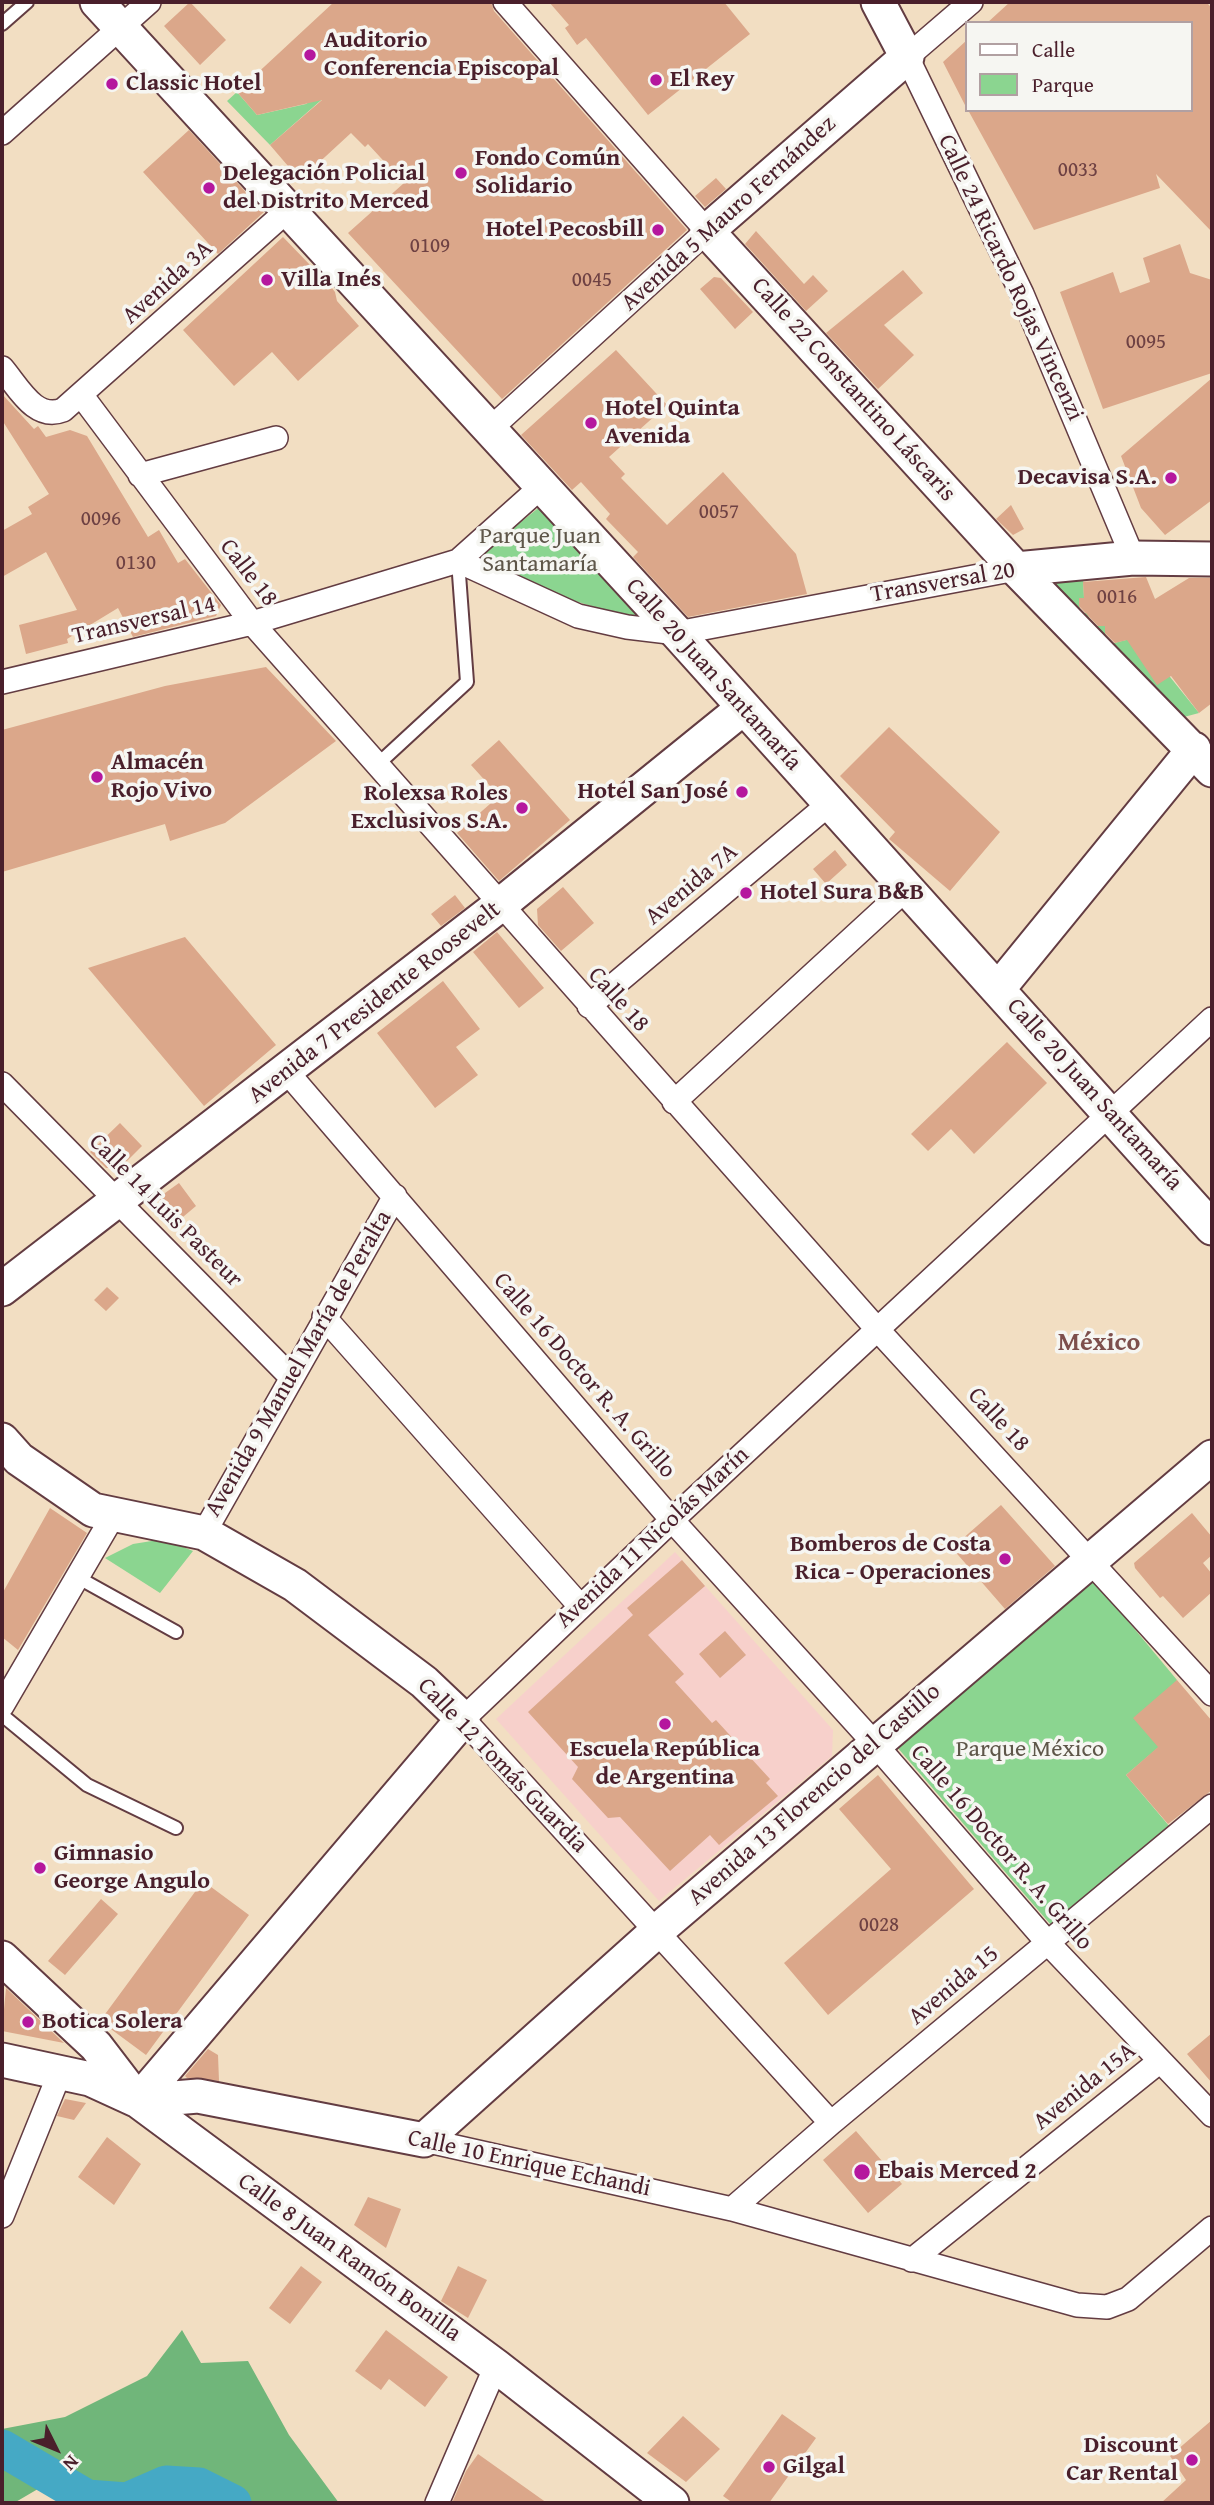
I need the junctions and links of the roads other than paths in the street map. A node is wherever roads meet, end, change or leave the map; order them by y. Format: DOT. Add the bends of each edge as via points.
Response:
graph roads {
  1 [pos="27,2"];
  2 [pos="97,2"];
  3 [pos="149,2"];
  4 [pos="505,2"];
  5 [pos="878,2"];
  6 [pos="971,2"];
  7 [pos="2,24"];
  8 [pos="120,26"];
  9 [pos="907,57"];
  10 [pos="2,133"];
  11 [pos="288,210"];
  12 [pos="708,231"];
  13 [pos="2,368"];
  14 [pos="82,396"];
  15 [pos="490,429"];
  16 [pos="276,438"];
  17 [pos="140,475"];
  18 [pos="542,486"];
  19 [pos="1133,558"];
  20 [pos="1212,559"];
  21 [pos="458,561"];
  22 [pos="1016,569"];
  23 [pos="252,622"];
  24 [pos="677,633"];
  25 [pos="2,682"];
  26 [pos="742,709"];
  27 [pos="1203,759"];
  28 [pos="377,765"];
  29 [pos="829,804"];
  30 [pos="906,888"];
  31 [pos="500,905"];
  32 [pos="999,988"];
  33 [pos="589,1006"];
  34 [pos="1212,1018"];
  35 [pos="287,1072"];
  36 [pos="2,1084"];
  37 [pos="674,1102"];
  38 [pos="1108,1113"];
  39 [pos="395,1196"];
  40 [pos="117,1201"];
  41 [pos="1212,1227"];
  42 [pos="2,1289"];
  43 [pos="324,1317"];
  44 [pos="877,1329"];
  45 [pos="290,1376"];
  46 [pos="7,1452"];
  47 [pos="1212,1457"];
  48 [pos="113,1516"];
  49 [pos="672,1520"];
  50 [pos="204,1533"];
  51 [pos="1091,1560"];
  52 [pos="77,1577"];
  53 [pos="580,1606"];
  54 [pos="176,1632"];
  55 [pos="1212,1695"];
  56 [pos="2,1706"];
  57 [pos="2,1715"];
  58 [pos="463,1719"];
  59 [pos="875,1744"];
  60 [pos="1212,1806"];
  61 [pos="176,1828"];
  62 [pos="657,1931"];
  63 [pos="1048,1943"];
  64 [pos="2,1958"];
  65 [pos="2,2060"];
  66 [pos="1160,2061"];
  67 [pos="61,2070"];
  68 [pos="138,2101"];
  69 [pos="1212,2115"];
  70 [pos="831,2123"];
  71 [pos="424,2140"];
  72 [pos="732,2209"];
  73 [pos="2,2216"];
  74 [pos="1212,2228"];
  75 [pos="912,2260"];
  76 [pos="496,2366"];
  77 [pos="437,2503"];
  78 [pos="672,2503"];
  1 -- 7 [label="lane"];
  2 -- 8 [label="street, Calle 20 Juan Santamaría"];
  3 -- 8 [label="street"];
  4 -- 12 [label="street, Calle 22 Constantino Láscaris"];
  5 -- 9 [label="street, Calle 24 Ricardo Rojas Vincenzi"];
  6 -- 9 [label="street, Avenida 5 Mauro Fernández"];
  8 -- 10 [label="street"];
  8 -- 11 [label="street, Calle 20 Juan Santamaría"];
  9 -- 12 [label="street, Avenida 5 Mauro Fernández"];
  9 -- 19 [label="street, Calle 24 Ricardo Rojas Vincenzi" via="1022,294"];
  11 -- 14 [label="street, Avenida 3A"];
  11 -- 15 [label="street, Calle 20 Juan Santamaría"];
  12 -- 15 [label="street, Avenida 5 Mauro Fernández"];
  12 -- 22 [label="street, Calle 22 Constantino Láscaris"];
  13 -- 14 [label="street" via="39,411 53,414"];
  14 -- 17 [label="street, Calle 18"];
  15 -- 18 [label="street, Calle 20 Juan Santamaría"];
  16 -- 17 [label="street"];
  17 -- 23 [label="street, Calle 18"];
  18 -- 21 [label="street"];
  18 -- 24 [label="street, Calle 20 Juan Santamaría"];
  19 -- 20 [label="street, Transversal 20"];
  19 -- 22 [label="street, Transversal 20"];
  21 -- 23 [label="street, Transversal 14"];
  21 -- 24 [label="street, Transversal 20" via="578,616 627,628"];
  21 -- 28 [label="lane" via="467,682"];
  22 -- 24 [label="street, Transversal 20"];
  22 -- 27 [label="street, Calle 22 Constantino Láscaris"];
  23 -- 25 [label="street, Transversal 14"];
  23 -- 28 [label="street, Calle 18"];
  24 -- 26 [label="street, Calle 20 Juan Santamaría"];
  26 -- 29 [label="street, Calle 20 Juan Santamaría"];
  26 -- 31 [label="street, Avenida 7 Presidente Roosevelt"];
  27 -- 32 [label="street"];
  28 -- 31 [label="street, Calle 18"];
  29 -- 30 [label="street, Calle 20 Juan Santamaría"];
  29 -- 33 [label="street, Avenida 7A"];
  30 -- 32 [label="street, Calle 20 Juan Santamaría"];
  30 -- 37 [label="street"];
  31 -- 33 [label="street, Calle 18"];
  31 -- 35 [label="street, Avenida 7 Presidente Roosevelt"];
  32 -- 38 [label="street, Calle 20 Juan Santamaría"];
  33 -- 37 [label="street, Calle 18"];
  34 -- 38 [label="street, Avenida 11 Nicolás Marín"];
  35 -- 39 [label="street, Calle 16 Doctor R. A. Grillo"];
  35 -- 40 [label="street, Avenida 7 Presidente Roosevelt"];
  36 -- 40 [label="street, Calle 14 Luis Pasteur"];
  37 -- 44 [label="street, Calle 18"];
  38 -- 41 [label="street, Calle 20 Juan Santamaría"];
  38 -- 44 [label="street, Avenida 11 Nicolás Marín"];
  39 -- 43 [label="street, Avenida 9 Manuel María de Peralta"];
  39 -- 49 [label="street, Calle 16 Doctor R. A. Grillo"];
  40 -- 42 [label="street, Avenida 7 Presidente Roosevelt"];
  40 -- 45 [label="street, Calle 14 Luis Pasteur"];
  43 -- 45 [label="street, Avenida 9 Manuel María de Peralta"];
  43 -- 53 [label="street"];
  44 -- 49 [label="street, Avenida 11 Nicolás Marín"];
  44 -- 51 [label="street, Calle 18"];
  45 -- 50 [label="street, Avenida 9 Manuel María de Peralta"];
  46 -- 48 [label="street, Calle 12 Tomás Guardia" via="75,1501"];
  47 -- 51 [label="street, Avenida 13 Florencio del Castillo"];
  48 -- 50 [label="street, Calle 12 Tomás Guardia"];
  48 -- 52 [label="street"];
  49 -- 53 [label="street, Avenida 11 Nicolás Marín"];
  49 -- 59 [label="street, Calle 16 Doctor R. A. Grillo"];
  50 -- 58 [label="street, Calle 12 Tomás Guardia" via="304,1592 424,1682"];
  51 -- 55 [label="street, Calle 18"];
  51 -- 59 [label="street, Avenida 13 Florencio del Castillo"];
  52 -- 54 [label="lane"];
  52 -- 56 [label="street"];
  53 -- 58 [label="street, Avenida 11 Nicolás Marín"];
  57 -- 61 [label="lane" via="87,1785"];
  58 -- 62 [label="street, Calle 12 Tomás Guardia"];
  58 -- 68 [label="street, Avenida 11 Nicolás Marín"];
  59 -- 62 [label="street, Avenida 13 Florencio del Castillo"];
  59 -- 63 [label="street, Calle 16 Doctor R. A. Grillo"];
  60 -- 63 [label="street, Avenida 15"];
  62 -- 70 [label="street, Calle 12 Tomás Guardia"];
  62 -- 71 [label="street, Avenida 13 Florencio del Castillo"];
  63 -- 66 [label="street, Calle 16 Doctor R. A. Grillo"];
  63 -- 70 [label="street, Avenida 15"];
  64 -- 68 [label="street" via="96,2046"];
  65 -- 67 [label="street, Calle 8 Juan Ramón Bonilla"];
  66 -- 69 [label="street, Calle 16 Doctor R. A. Grillo"];
  66 -- 75 [label="street, Avenida 15A"];
  67 -- 68 [label="street, Calle 8 Juan Ramón Bonilla"];
  67 -- 73 [label="street"];
  68 -- 71 [label="street, Calle 10 Enrique Echandi" via="198,2096"];
  68 -- 76 [label="street, Calle 8 Juan Ramón Bonilla"];
  70 -- 72 [label="street, Avenida 15"];
  71 -- 72 [label="street, Calle 10 Enrique Echandi"];
  72 -- 75 [label="street, Calle 10 Enrique Echandi"];
  74 -- 75 [label="street, Calle 10 Enrique Echandi" via="1128,2299 1107,2307 1077,2305"];
  76 -- 77 [label="street"];
  76 -- 78 [label="street, Calle 8 Juan Ramón Bonilla"];
}
